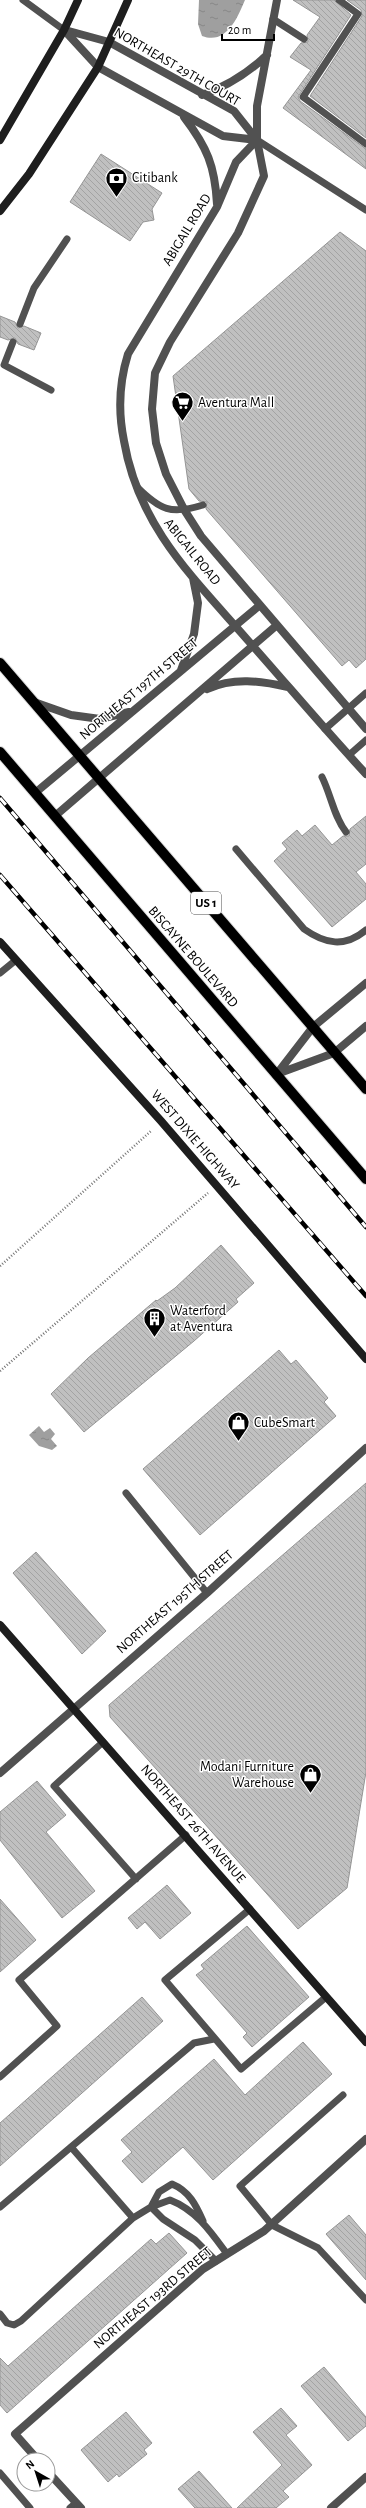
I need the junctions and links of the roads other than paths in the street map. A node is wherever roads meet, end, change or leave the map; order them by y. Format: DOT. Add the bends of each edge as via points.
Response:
graph roads {
  1 [pos="23,0"];
  2 [pos="78,0"];
  3 [pos="128,0"];
  4 [pos="277,0"];
  5 [pos="338,0"];
  6 [pos="274,19"];
  7 [pos="64,30"];
  8 [pos="304,39"];
  9 [pos="109,42"];
  10 [pos="267,55"];
  11 [pos="98,67"];
  12 [pos="202,95"];
  13 [pos="183,114"];
  14 [pos="0,140"];
  15 [pos="257,140"];
  16 [pos="366,144"];
  17 [pos="217,207"];
  18 [pos="366,210"];
  19 [pos="0,211"];
  20 [pos="67,239"];
  21 [pos="20,324"];
  22 [pos="13,342"];
  23 [pos="50,390"];
  24 [pos="134,484"];
  25 [pos="203,505"];
  26 [pos="184,511"];
  27 [pos="193,578"];
  28 [pos="260,605"];
  29 [pos="277,625"];
  30 [pos="235,626"];
  31 [pos="253,646"];
  32 [pos="0,663"];
  33 [pos="181,671"];
  34 [pos="288,686"];
  35 [pos="366,693"];
  36 [pos="198,694"];
  37 [pos="33,702"];
  38 [pos="348,708"];
  39 [pos="132,712"];
  40 [pos="324,728"];
  41 [pos="366,729"];
  42 [pos="366,740"];
  43 [pos="0,752"];
  44 [pos="348,755"];
  45 [pos="79,756"];
  46 [pos="366,774"];
  47 [pos="322,777"];
  48 [pos="99,779"];
  49 [pos="35,793"];
  50 [pos="55,816"];
  51 [pos="346,832"];
  52 [pos="236,849"];
  53 [pos="366,930"];
  54 [pos="0,942"];
  55 [pos="16,960"];
  56 [pos="0,973"];
  57 [pos="366,983"];
  58 [pos="366,1026"];
  59 [pos="313,1027"];
  60 [pos="334,1053"];
  61 [pos="276,1075"];
  62 [pos="366,1089"];
  63 [pos="366,1179"];
  64 [pos="366,1359"];
  65 [pos="366,1448"];
  66 [pos="126,1493"];
  67 [pos="207,1593"];
  68 [pos="0,1625"];
  69 [pos="73,1708"];
  70 [pos="103,1742"];
  71 [pos="0,1773"];
  72 [pos="186,1835"];
  73 [pos="136,1879"];
  74 [pos="250,1909"];
  75 [pos="326,1997"];
  76 [pos="214,2039"];
  77 [pos="366,2042"];
  78 [pos="0,2077"];
  79 [pos="344,2095"];
  80 [pos="366,2140"];
  81 [pos="71,2147"];
  82 [pos="0,2207"];
  83 [pos="151,2207"];
  84 [pos="133,2218"];
  85 [pos="272,2225"];
  86 [pos="206,2226"];
  87 [pos="227,2254"];
  88 [pos="216,2261"];
  89 [pos="366,2300"];
  90 [pos="0,2314"];
  91 [pos="31,2452"];
  92 [pos="0,2473"];
  93 [pos="366,2477"];
  94 [pos="56,2482"];
  95 [pos="75,2506"];
  96 [pos="30,2508"];
  97 [pos="331,2508"];
  1 -- 7 [label="lane"];
  2 -- 7 [label="street"];
  3 -- 9 [label="street"];
  4 -- 6 [label="street, ABIGAIL ROAD"];
  5 -- 16 [label="lane" via="358,14 303,97"];
  6 -- 8 [label="lane"];
  6 -- 10 [label="street, ABIGAIL ROAD"];
  7 -- 9 [label="street, NORTHEAST 29TH COURT"];
  7 -- 11 [label="street"];
  7 -- 14 [label="street"];
  9 -- 11 [label="street"];
  9 -- 12 [label="street, NORTHEAST 29TH COURT"];
  10 -- 12 [label="street" via="246,75"];
  10 -- 15 [label="street, ABIGAIL ROAD" via="257,106"];
  11 -- 13 [label="street"];
  11 -- 19 [label="street" via="29,174"];
  12 -- 15 [label="street, NORTHEAST 29TH COURT" via="234,111"];
  13 -- 15 [label="street" via="223,136"];
  13 -- 17 [label="street" via="211,159 216,179"];
  15 -- 17 [label="street, ABIGAIL ROAD" via="236,162"];
  15 -- 18 [label="lane"];
  15 -- 26 [label="street, ABIGAIL ROAD" via="264,176 256,197 238,233 170,342 155,373 152,409 156,443 166,474"];
  17 -- 24 [label="street, ABIGAIL ROAD" via="128,354 122,371 120,417 126,456"];
  20 -- 21 [label="lane" via="34,288"];
  22 -- 23 [label="lane" via="4,365"];
  24 -- 26 [label="lane" via="160,506 172,511"];
  24 -- 27 [label="street, ABIGAIL ROAD" via="151,521"];
  25 -- 26 [label="lane"];
  26 -- 28 [label="street, ABIGAIL ROAD" via="201,536"];
  27 -- 30 [label="street, ABIGAIL ROAD"];
  27 -- 33 [label="street" via="198,603 194,634"];
  28 -- 29 [label="street, ABIGAIL ROAD"];
  28 -- 30 [label="street, NORTHEAST 197TH STREET"];
  29 -- 31 [label="street"];
  29 -- 38 [label="street, ABIGAIL ROAD"];
  30 -- 31 [label="street, ABIGAIL ROAD"];
  30 -- 33 [label="street, NORTHEAST 197TH STREET"];
  31 -- 34 [label="street, ABIGAIL ROAD"];
  31 -- 36 [label="street"];
  32 -- 37 [label="main road, US 1"];
  33 -- 39 [label="street, NORTHEAST 197TH STREET"];
  34 -- 36 [label="street" via="248,680 231,681"];
  34 -- 40 [label="street, ABIGAIL ROAD"];
  35 -- 38 [label="lane"];
  36 -- 48 [label="street"];
  37 -- 39 [label="street" via="71,715 100,719"];
  37 -- 45 [label="main road, US 1"];
  38 -- 40 [label="lane"];
  38 -- 41 [label="street, ABIGAIL ROAD"];
  39 -- 45 [label="street, NORTHEAST 197TH STREET"];
  40 -- 44 [label="street, ABIGAIL ROAD"];
  42 -- 44 [label="lane"];
  43 -- 49 [label="main road, BISCAYNE BOULEVARD"];
  44 -- 46 [label="street, ABIGAIL ROAD"];
  45 -- 48 [label="main road, US 1"];
  45 -- 49 [label="street, NORTHEAST 197TH STREET"];
  47 -- 51 [label="lane" via="339,824"];
  48 -- 50 [label="street"];
  48 -- 59 [label="main road, US 1"];
  49 -- 50 [label="main road, BISCAYNE BOULEVARD"];
  50 -- 61 [label="main road, BISCAYNE BOULEVARD"];
  52 -- 53 [label="lane" via="304,929 316,938 331,943 346,942"];
  54 -- 55 [label="street, WEST DIXIE HIGHWAY"];
  55 -- 56 [label="lane"];
  55 -- 64 [label="street, WEST DIXIE HIGHWAY" via="161,1121"];
  57 -- 59 [label="street"];
  58 -- 60 [label="street"];
  59 -- 60 [label="main road, US 1"];
  59 -- 61 [label="street"];
  60 -- 61 [label="street"];
  60 -- 62 [label="main road, US 1"];
  61 -- 63 [label="main road, BISCAYNE BOULEVARD"];
  65 -- 67 [label="street, NORTHEAST 195TH STREET"];
  66 -- 67 [label="lane"];
  67 -- 69 [label="street, NORTHEAST 195TH STREET"];
  68 -- 69 [label="street, NORTHEAST 26TH AVENUE"];
  69 -- 70 [label="street, NORTHEAST 26TH AVENUE"];
  69 -- 71 [label="street, NORTHEAST 195TH STREET"];
  70 -- 72 [label="street, NORTHEAST 26TH AVENUE"];
  70 -- 73 [label="lane" via="54,1786"];
  72 -- 73 [label="lane"];
  72 -- 74 [label="street, NORTHEAST 26TH AVENUE"];
  73 -- 78 [label="lane" via="19,1980 57,2026"];
  74 -- 75 [label="street, NORTHEAST 26TH AVENUE"];
  74 -- 76 [label="lane" via="165,1980"];
  75 -- 76 [label="lane" via="240,2069"];
  75 -- 77 [label="street, NORTHEAST 26TH AVENUE"];
  76 -- 81 [label="lane" via="200,2040 188,2048"];
  79 -- 85 [label="lane" via="240,2186"];
  80 -- 85 [label="street, NORTHEAST 193RD STREET"];
  81 -- 82 [label="lane"];
  81 -- 84 [label="lane"];
  83 -- 84 [label="lane"];
  83 -- 86 [label="lane" via="170,2200 183,2205"];
  83 -- 86 [label="lane" via="159,2192 172,2184 182,2188 192,2198"];
  83 -- 88 [label="lane" via="163,2219 195,2240"];
  84 -- 90 [label="lane" via="21,2321 14,2325 7,2323"];
  85 -- 87 [label="street, NORTHEAST 193RD STREET"];
  85 -- 89 [label="lane" via="318,2248"];
  86 -- 87 [label="lane"];
  87 -- 88 [label="street, NORTHEAST 193RD STREET"];
  88 -- 91 [label="street, NORTHEAST 193RD STREET" via="188,2282 15,2434"];
  92 -- 96 [label="lane"];
  93 -- 97 [label="street"];
  94 -- 95 [label="street"];
}
